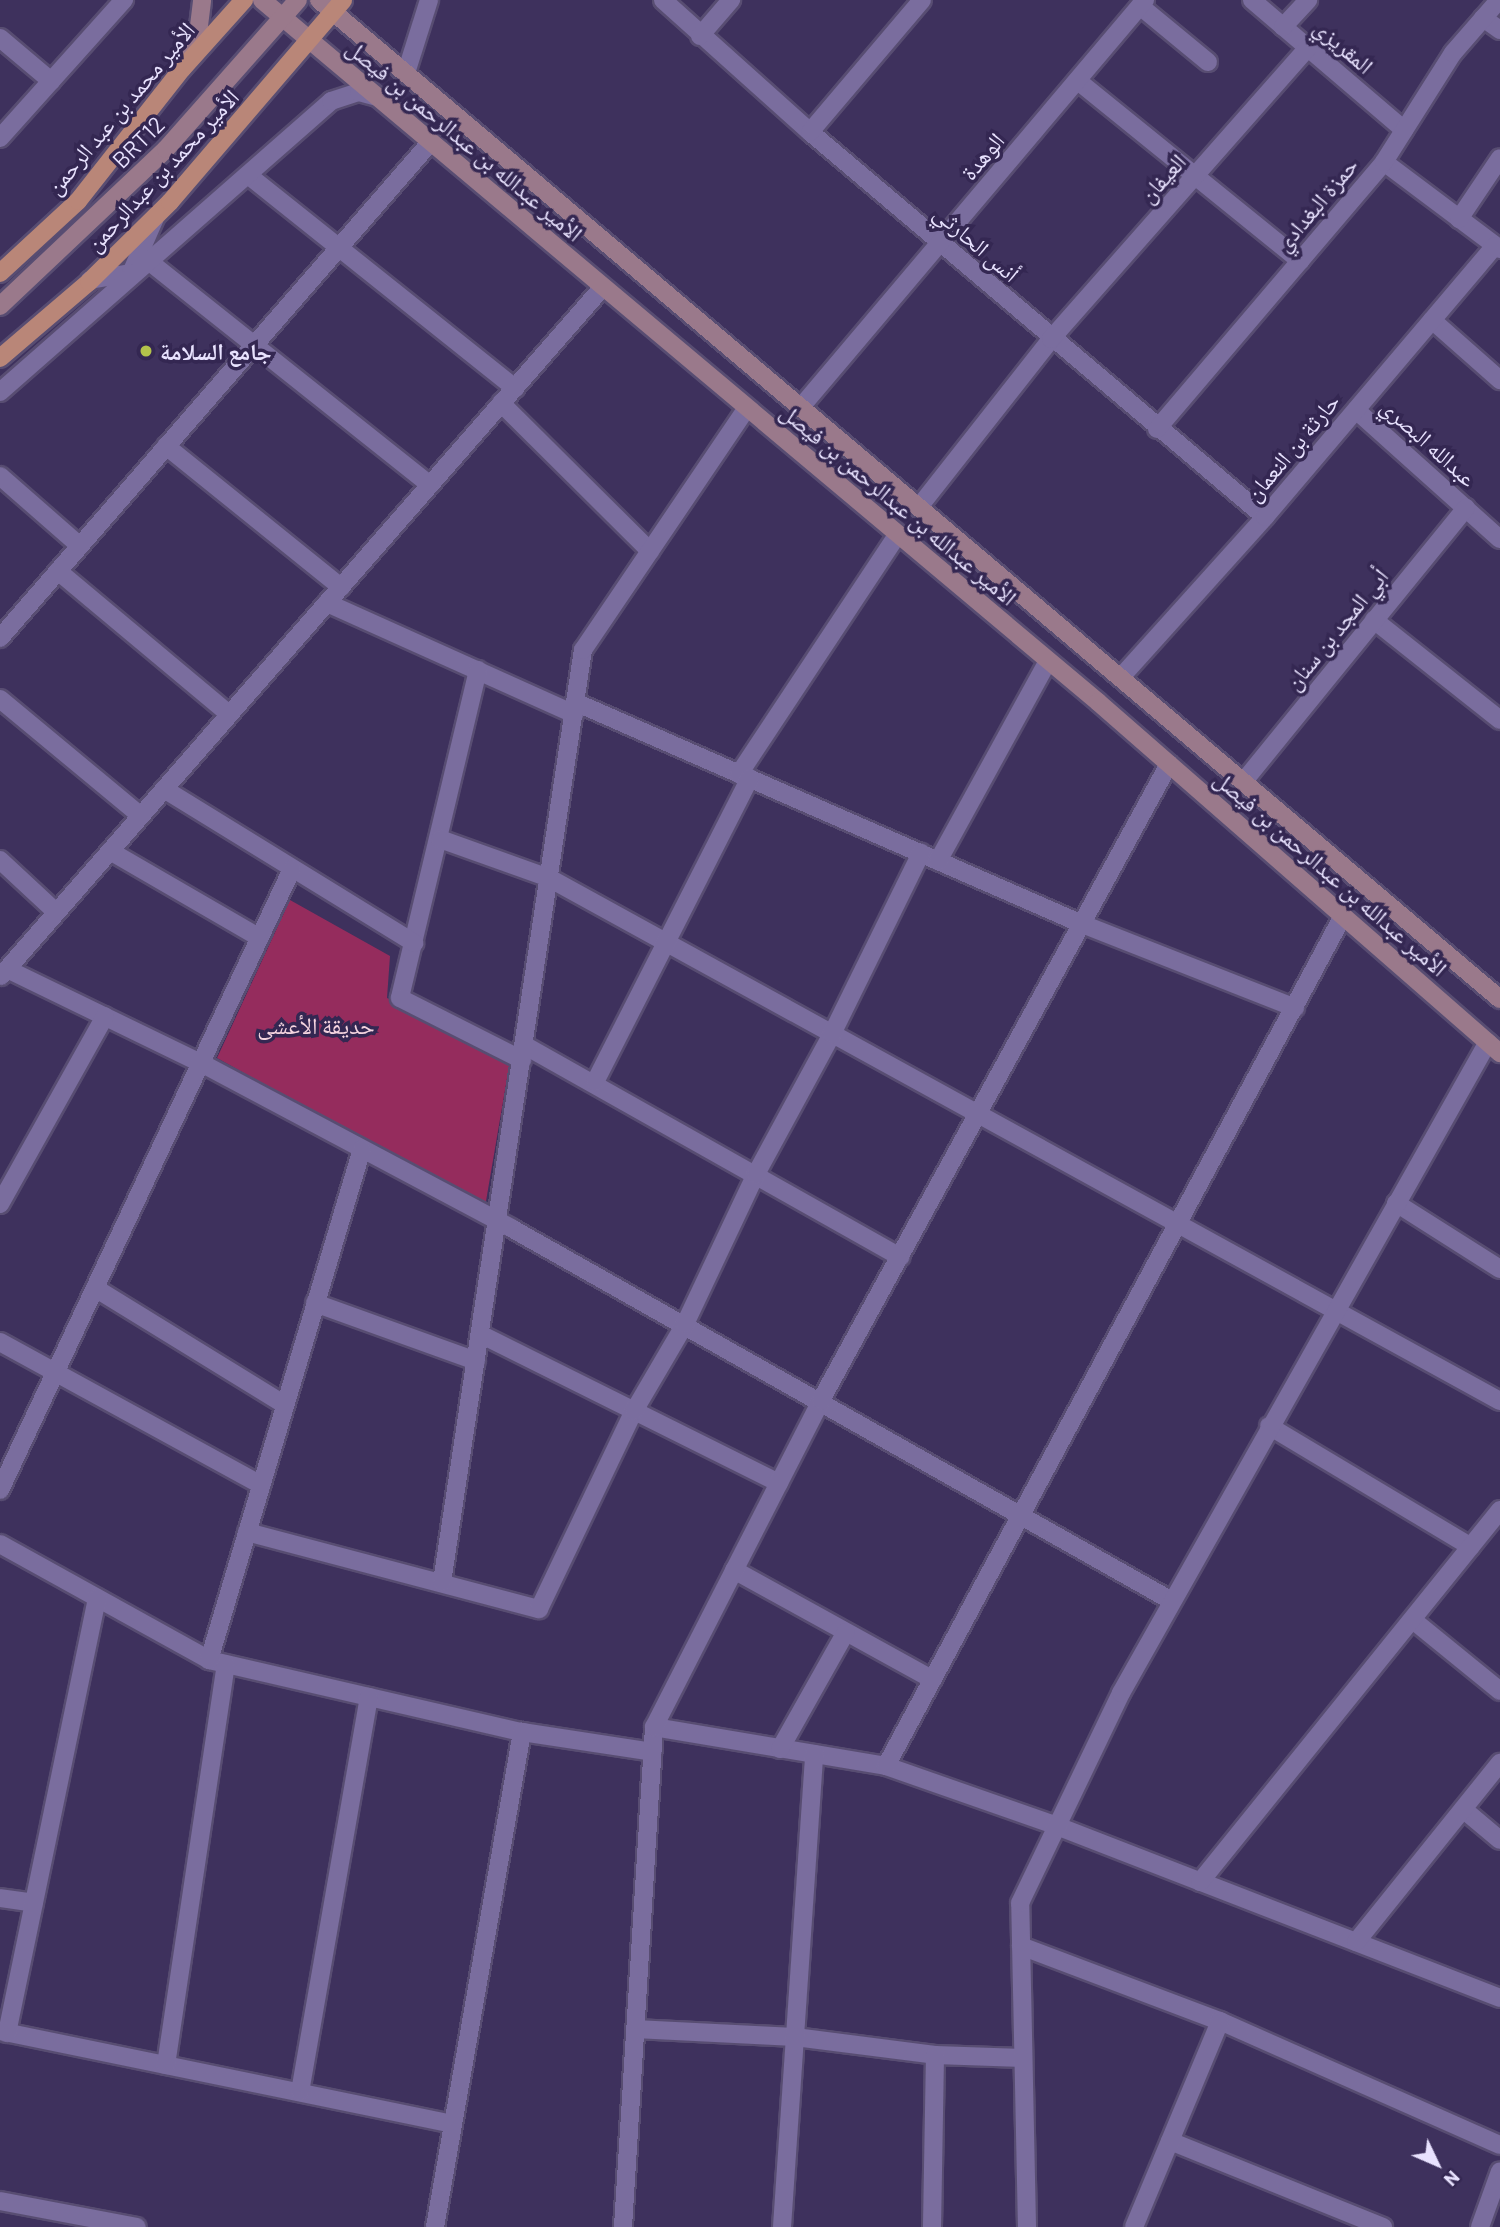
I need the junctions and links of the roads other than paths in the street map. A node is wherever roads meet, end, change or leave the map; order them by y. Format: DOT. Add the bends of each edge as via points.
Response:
graph roads {
  1 [pos="124,0"];
  2 [pos="202,0"];
  3 [pos="244,0"];
  4 [pos="262,0"];
  5 [pos="298,0"];
  6 [pos="319,0"];
  7 [pos="429,0"];
  8 [pos="663,0"];
  9 [pos="730,0"];
  10 [pos="922,0"];
  11 [pos="1252,0"];
  12 [pos="1308,0"];
  13 [pos="1499,0"];
  14 [pos="1142,3"];
  15 [pos="339,7"];
  16 [pos="1483,18"];
  17 [pos="282,19"];
  18 [pos="1283,27"];
  19 [pos="1500,30"];
  20 [pos="700,36"];
  21 [pos="0,38"];
  22 [pos="311,43"];
  23 [pos="1308,48"];
  24 [pos="1208,62"];
  25 [pos="182,69"];
  26 [pos="406,73"];
  27 [pos="51,81"];
  28 [pos="1078,81"];
  29 [pos="381,98"];
  30 [pos="1404,130"];
  31 [pos="810,132"];
  32 [pos="0,138"];
  33 [pos="429,144"];
  34 [pos="1500,158"];
  35 [pos="1384,162"];
  36 [pos="248,174"];
  37 [pos="1196,177"];
  38 [pos="155,216"];
  39 [pos="1459,219"];
  40 [pos="940,243"];
  41 [pos="338,248"];
  42 [pos="1498,248"];
  43 [pos="146,260"];
  44 [pos="1300,261"];
  45 [pos="0,273"];
  46 [pos="131,273"];
  47 [pos="90,280"];
  48 [pos="602,288"];
  49 [pos="0,306"];
  50 [pos="1432,320"];
  51 [pos="1051,338"];
  52 [pos="253,347"];
  53 [pos="0,358"];
  54 [pos="1500,380"];
  55 [pos="515,388"];
  56 [pos="0,391"];
  57 [pos="501,403"];
  58 [pos="801,407"];
  59 [pos="746,409"];
  60 [pos="1356,410"];
  61 [pos="1157,429"];
  62 [pos="166,446"];
  63 [pos="0,476"];
  64 [pos="430,485"];
  65 [pos="919,507"];
  66 [pos="1466,508"];
  67 [pos="1265,517"];
  68 [pos="897,535"];
  69 [pos="1500,539"];
  70 [pos="80,546"];
  71 [pos="650,551"];
  72 [pos="58,571"];
  73 [pos="341,587"];
  74 [pos="327,603"];
  75 [pos="1374,621"];
  76 [pos="0,638"];
  77 [pos="1048,661"];
  78 [pos="478,670"];
  79 [pos="1121,677"];
  80 [pos="0,699"];
  81 [pos="575,708"];
  82 [pos="229,714"];
  83 [pos="1500,720"];
  84 [pos="1169,764"];
  85 [pos="744,776"];
  86 [pos="1244,780"];
  87 [pos="164,789"];
  88 [pos="141,816"];
  89 [pos="440,839"];
  90 [pos="110,850"];
  91 [pos="921,853"];
  92 [pos="0,860"];
  93 [pos="938,861"];
  94 [pos="292,869"];
  95 [pos="549,878"];
  96 [pos="56,912"];
  97 [pos="1343,916"];
  98 [pos="1082,924"];
  99 [pos="260,938"];
  100 [pos="414,943"];
  101 [pos="666,943"];
  102 [pos="4,973"];
  103 [pos="1500,999"];
  104 [pos="1295,1008"];
  105 [pos="105,1016"];
  106 [pos="832,1034"];
  107 [pos="1494,1048"];
  108 [pos="523,1052"];
  109 [pos="201,1063"];
  110 [pos="595,1082"];
  111 [pos="978,1114"];
  112 [pos="362,1149"];
  113 [pos="756,1174"];
  114 [pos="1396,1203"];
  115 [pos="0,1204"];
  116 [pos="498,1221"];
  117 [pos="1180,1225"];
  118 [pos="900,1257"];
  119 [pos="1500,1269"];
  120 [pos="95,1288"];
  121 [pos="316,1303"];
  122 [pos="1335,1310"];
  123 [pos="685,1324"];
  124 [pos="480,1334"];
  125 [pos="0,1342"];
  126 [pos="476,1361"];
  127 [pos="56,1371"];
  128 [pos="821,1400"];
  129 [pos="1500,1401"];
  130 [pos="285,1405"];
  131 [pos="634,1411"];
  132 [pos="1269,1426"];
  133 [pos="779,1483"];
  134 [pos="261,1485"];
  135 [pos="0,1490"];
  136 [pos="1500,1510"];
  137 [pos="1021,1517"];
  138 [pos="247,1532"];
  139 [pos="0,1544"];
  140 [pos="1471,1547"];
  141 [pos="734,1570"];
  142 [pos="442,1581"];
  143 [pos="97,1598"];
  144 [pos="1172,1601"];
  145 [pos="1413,1621"];
  146 [pos="846,1632"];
  147 [pos="217,1662"];
  148 [pos="933,1680"];
  149 [pos="1500,1691"];
  150 [pos="369,1697"];
  151 [pos="654,1727"];
  152 [pos="522,1732"];
  153 [pos="780,1749"];
  154 [pos="652,1752"];
  155 [pos="814,1754"];
  156 [pos="1500,1763"];
  157 [pos="886,1766"];
  158 [pos="1463,1809"];
  159 [pos="1057,1826"];
  160 [pos="1500,1840"];
  161 [pos="1200,1882"];
  162 [pos="0,1898"];
  163 [pos="34,1903"];
  164 [pos="1356,1942"];
  165 [pos="1021,1946"];
  166 [pos="1500,1998"];
  167 [pos="1220,2021"];
  168 [pos="635,2029"];
  169 [pos="4,2032"];
  170 [pos="794,2037"];
  171 [pos="935,2055"];
  172 [pos="1023,2058"];
  173 [pos="166,2065"];
  174 [pos="300,2092"];
  175 [pos="453,2124"];
  176 [pos="1170,2141"];
  177 [pos="1500,2145"];
  178 [pos="1500,2171"];
  179 [pos="0,2201"];
  180 [pos="137,2227"];
  181 [pos="435,2227"];
  182 [pos="623,2227"];
  183 [pos="782,2227"];
  184 [pos="932,2227"];
  185 [pos="1027,2227"];
  186 [pos="1134,2227"];
  187 [pos="1383,2227"];
  188 [pos="1480,2227"];
  1 -- 27 [label="street"];
  2 -- 25 [label="main road" via="198,34"];
  3 -- 25 [label="main road, الأمير محمد بن عبد الرحمن"];
  4 -- 17 [label="main road, الأمير عبدالله بن عبدالرحمن بن فيصل"];
  5 -- 17 [label="main road, BRT12"];
  6 -- 15 [label="main road, الأمير عبدالله بن عبدالرحمن بن فيصل"];
  7 -- 26 [label="street"];
  8 -- 20 [label="street, أنس الحارثي"];
  9 -- 20 [label="street"];
  10 -- 31 [label="street"];
  11 -- 18 [label="street, المقريزي"];
  12 -- 18 [label="street"];
  13 -- 16 [label="street, حمزة البغدادي"];
  14 -- 24 [label="street"];
  14 -- 28 [label="street, الوهدة"];
  15 -- 22 [label="main road, الأمير محمد بن عبدالرحمن"];
  15 -- 26 [label="main road, الأمير عبدالله بن عبدالرحمن بن فيصل"];
  16 -- 19 [label="street"];
  16 -- 30 [label="street, حمزة البغدادي" via="1453,52"];
  17 -- 22 [label="main road, الأمير عبدالله بن عبدالرحمن بن فيصل"];
  17 -- 49 [label="main road, BRT12" via="166,149"];
  18 -- 23 [label="street, المقريزي"];
  20 -- 31 [label="street, أنس الحارثي"];
  21 -- 27 [label="street"];
  22 -- 29 [label="main road, الأمير عبدالله بن عبدالرحمن بن فيصل"];
  22 -- 38 [label="main road, الأمير محمد بن عبدالرحمن"];
  23 -- 30 [label="street, المقريزي"];
  23 -- 37 [label="street, العيفان"];
  25 -- 45 [label="main road, الأمير محمد بن عبد الرحمن" via="78,201"];
  26 -- 58 [label="main road, الأمير عبدالله بن عبدالرحمن بن فيصل"];
  27 -- 32 [label="street"];
  28 -- 37 [label="street"];
  28 -- 40 [label="street, الوهدة"];
  29 -- 33 [label="main road, الأمير عبدالله بن عبدالرحمن بن فيصل"];
  29 -- 36 [label="street" via="359,92 331,101"];
  30 -- 35 [label="street, حمزة البغدادي"];
  31 -- 40 [label="street, أنس الحارثي"];
  33 -- 41 [label="street"];
  33 -- 48 [label="main road, الأمير عبدالله بن عبدالرحمن بن فيصل"];
  34 -- 39 [label="street"];
  35 -- 39 [label="street"];
  35 -- 44 [label="street, حمزة البغدادي"];
  36 -- 41 [label="street"];
  36 -- 43 [label="street"];
  37 -- 44 [label="street"];
  37 -- 51 [label="street, العيفان"];
  38 -- 46 [label="street"];
  38 -- 47 [label="main road, الأمير محمد بن عبدالرحمن"];
  39 -- 42 [label="street"];
  40 -- 51 [label="street, أنس الحارثي"];
  40 -- 58 [label="street, الوهدة"];
  41 -- 52 [label="street"];
  41 -- 55 [label="street"];
  42 -- 50 [label="street, حارثة بن النعمان"];
  43 -- 46 [label="street"];
  43 -- 52 [label="street"];
  44 -- 61 [label="street, حمزة البغدادي"];
  46 -- 47 [label="street"];
  46 -- 56 [label="street"];
  47 -- 53 [label="main road, الأمير محمد بن عبدالرحمن"];
  48 -- 55 [label="street"];
  48 -- 59 [label="main road, الأمير عبدالله بن عبدالرحمن بن فيصل"];
  50 -- 54 [label="street"];
  50 -- 60 [label="street, حارثة بن النعمان"];
  51 -- 61 [label="street, أنس الحارثي"];
  51 -- 65 [label="street, العيفان"];
  52 -- 62 [label="street"];
  52 -- 64 [label="street"];
  55 -- 57 [label="street"];
  57 -- 64 [label="street"];
  57 -- 71 [label="street"];
  58 -- 65 [label="main road, الأمير عبدالله بن عبدالرحمن بن فيصل"];
  59 -- 68 [label="main road, الأمير عبدالله بن عبدالرحمن بن فيصل"];
  59 -- 71 [label="street"];
  60 -- 66 [label="street, عبدالله البصري"];
  60 -- 67 [label="street, حارثة بن النعمان"];
  61 -- 67 [label="street, أنس الحارثي"];
  62 -- 70 [label="street"];
  62 -- 73 [label="street"];
  63 -- 70 [label="street"];
  64 -- 73 [label="street"];
  65 -- 79 [label="main road, الأمير عبدالله بن عبدالرحمن بن فيصل"];
  66 -- 69 [label="street, عبدالله البصري"];
  66 -- 75 [label="street, أبي المجد بن سنان"];
  67 -- 79 [label="street, حارثة بن النعمان"];
  68 -- 77 [label="main road, الأمير عبدالله بن عبدالرحمن بن فيصل"];
  68 -- 85 [label="street"];
  70 -- 72 [label="street"];
  71 -- 81 [label="street" via="583,650"];
  72 -- 76 [label="street"];
  72 -- 82 [label="street"];
  73 -- 74 [label="street"];
  74 -- 78 [label="street"];
  74 -- 82 [label="street"];
  75 -- 83 [label="street"];
  75 -- 86 [label="street, أبي المجد بن سنان"];
  77 -- 84 [label="main road, الأمير عبدالله بن عبدالرحمن بن فيصل"];
  77 -- 93 [label="street"];
  78 -- 81 [label="street"];
  78 -- 89 [label="street"];
  79 -- 86 [label="main road, الأمير عبدالله بن عبدالرحمن بن فيصل"];
  80 -- 88 [label="street"];
  81 -- 85 [label="street"];
  81 -- 95 [label="street"];
  82 -- 87 [label="street"];
  84 -- 97 [label="main road, الأمير عبدالله بن عبدالرحمن بن فيصل"];
  84 -- 98 [label="street"];
  85 -- 91 [label="street"];
  85 -- 101 [label="street"];
  86 -- 103 [label="main road, الأمير عبدالله بن عبدالرحمن بن فيصل"];
  87 -- 88 [label="street"];
  87 -- 94 [label="street"];
  88 -- 90 [label="street"];
  89 -- 95 [label="street"];
  89 -- 100 [label="street"];
  90 -- 96 [label="street"];
  90 -- 99 [label="street"];
  91 -- 93 [label="street"];
  91 -- 106 [label="street"];
  92 -- 96 [label="street"];
  93 -- 98 [label="street"];
  94 -- 99 [label="street"];
  94 -- 100 [label="street"];
  95 -- 101 [label="street"];
  95 -- 108 [label="street"];
  96 -- 102 [label="street"];
  97 -- 104 [label="street"];
  97 -- 107 [label="main road, الأمير عبدالله بن عبدالرحمن بن فيصل"];
  98 -- 104 [label="street"];
  98 -- 111 [label="street"];
  99 -- 109 [label="street"];
  100 -- 108 [label="street" via="400,999"];
  101 -- 106 [label="street"];
  101 -- 110 [label="street"];
  102 -- 105 [label="street"];
  104 -- 117 [label="street"];
  105 -- 109 [label="street"];
  105 -- 115 [label="street"];
  106 -- 111 [label="street"];
  106 -- 113 [label="street"];
  107 -- 114 [label="street"];
  108 -- 110 [label="street"];
  108 -- 116 [label="street"];
  109 -- 112 [label="street"];
  109 -- 120 [label="street"];
  110 -- 113 [label="street"];
  111 -- 117 [label="street"];
  111 -- 118 [label="street"];
  112 -- 116 [label="street"];
  112 -- 121 [label="street"];
  113 -- 118 [label="street"];
  113 -- 123 [label="street"];
  114 -- 119 [label="street"];
  114 -- 122 [label="street"];
  116 -- 123 [label="street"];
  116 -- 124 [label="street"];
  117 -- 122 [label="street"];
  117 -- 137 [label="street"];
  118 -- 128 [label="street"];
  120 -- 127 [label="street"];
  120 -- 130 [label="street"];
  121 -- 126 [label="street"];
  121 -- 130 [label="street"];
  122 -- 129 [label="street"];
  122 -- 132 [label="street"];
  123 -- 128 [label="street"];
  123 -- 131 [label="street"];
  124 -- 126 [label="street"];
  124 -- 131 [label="street"];
  125 -- 127 [label="street"];
  126 -- 142 [label="street"];
  127 -- 134 [label="street"];
  127 -- 135 [label="street"];
  128 -- 133 [label="street"];
  128 -- 137 [label="street"];
  130 -- 134 [label="street"];
  131 -- 133 [label="street"];
  131 -- 142 [label="street" via="539,1609"];
  132 -- 140 [label="street"];
  132 -- 144 [label="street"];
  133 -- 141 [label="street"];
  134 -- 138 [label="street"];
  136 -- 140 [label="street"];
  137 -- 144 [label="street"];
  137 -- 148 [label="street"];
  138 -- 142 [label="street"];
  138 -- 147 [label="street"];
  139 -- 143 [label="street"];
  140 -- 145 [label="street"];
  141 -- 146 [label="street"];
  141 -- 151 [label="street"];
  143 -- 147 [label="street"];
  143 -- 163 [label="street"];
  144 -- 159 [label="street" via="1121,1693"];
  145 -- 149 [label="street"];
  145 -- 161 [label="street"];
  146 -- 148 [label="street"];
  146 -- 153 [label="street"];
  147 -- 150 [label="street"];
  147 -- 173 [label="street"];
  148 -- 157 [label="street"];
  150 -- 152 [label="street"];
  150 -- 174 [label="street"];
  151 -- 153 [label="street"];
  151 -- 154 [label="street"];
  152 -- 154 [label="street"];
  152 -- 175 [label="street"];
  153 -- 155 [label="street"];
  154 -- 168 [label="street"];
  155 -- 157 [label="street"];
  155 -- 170 [label="street"];
  156 -- 158 [label="street"];
  157 -- 159 [label="street"];
  158 -- 160 [label="street"];
  158 -- 164 [label="street"];
  159 -- 161 [label="street"];
  159 -- 165 [label="street" via="1020,1903"];
  161 -- 164 [label="street"];
  162 -- 163 [label="street"];
  163 -- 169 [label="street"];
  164 -- 166 [label="street"];
  165 -- 167 [label="street"];
  165 -- 172 [label="street"];
  167 -- 176 [label="street"];
  167 -- 177 [label="street"];
  168 -- 170 [label="street"];
  168 -- 182 [label="street"];
  169 -- 173 [label="street"];
  170 -- 171 [label="street"];
  170 -- 183 [label="street"];
  171 -- 172 [label="street"];
  171 -- 184 [label="street"];
  172 -- 185 [label="street"];
  173 -- 174 [label="street"];
  174 -- 175 [label="street"];
  175 -- 181 [label="street"];
  176 -- 186 [label="street"];
  176 -- 187 [label="street"];
  178 -- 188 [label="street"];
  179 -- 180 [label="street"];
}
